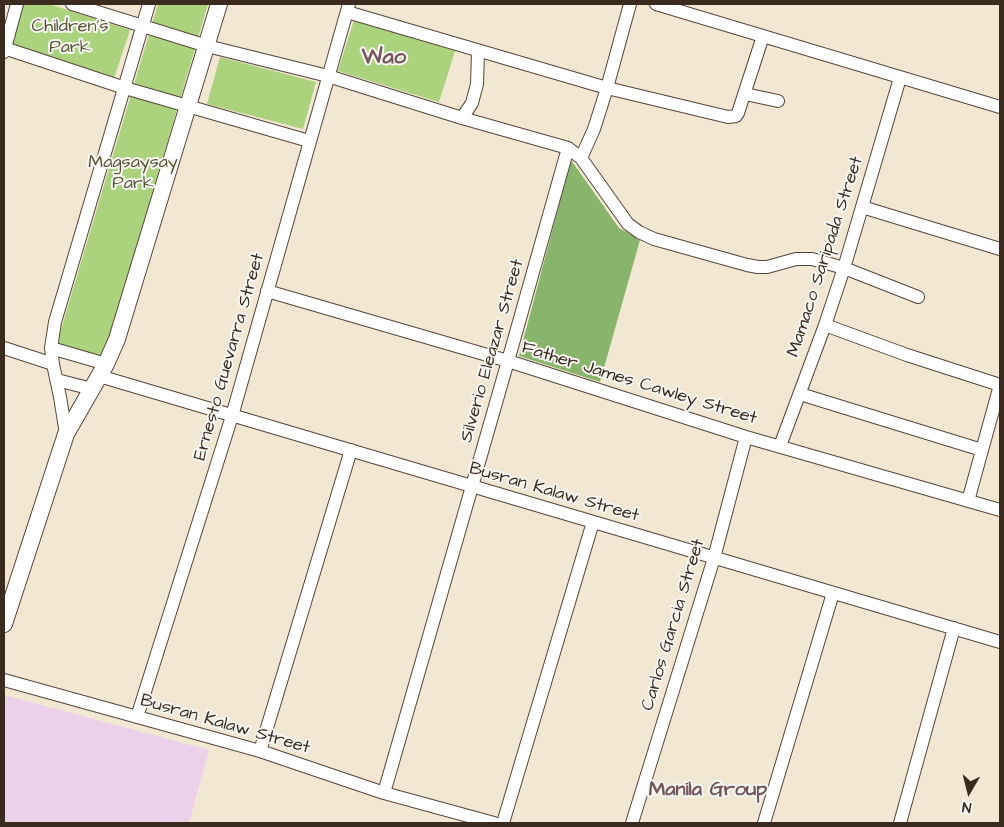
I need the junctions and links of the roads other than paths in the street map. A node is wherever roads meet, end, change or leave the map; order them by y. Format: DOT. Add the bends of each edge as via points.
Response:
graph roads {
  1 [pos="17,4"];
  2 [pos="72,4"];
  3 [pos="149,4"];
  4 [pos="219,4"];
  5 [pos="630,4"];
  6 [pos="656,4"];
  7 [pos="348,8"];
  8 [pos="142,26"];
  9 [pos="764,36"];
  10 [pos="207,46"];
  11 [pos="4,49"];
  12 [pos="478,52"];
  13 [pos="328,76"];
  14 [pos="900,78"];
  15 [pos="125,88"];
  16 [pos="607,88"];
  17 [pos="745,94"];
  18 [pos="778,102"];
  19 [pos="189,106"];
  20 [pos="1000,107"];
  21 [pos="462,118"];
  22 [pos="309,141"];
  23 [pos="568,148"];
  24 [pos="581,158"];
  25 [pos="862,207"];
  26 [pos="1000,249"];
  27 [pos="844,268"];
  28 [pos="267,291"];
  29 [pos="918,297"];
  30 [pos="825,325"];
  31 [pos="4,348"];
  32 [pos="51,348"];
  33 [pos="508,361"];
  34 [pos="53,364"];
  35 [pos="99,376"];
  36 [pos="57,380"];
  37 [pos="800,394"];
  38 [pos="232,416"];
  39 [pos="66,434"];
  40 [pos="746,437"];
  41 [pos="780,446"];
  42 [pos="352,450"];
  43 [pos="982,450"];
  44 [pos="472,487"];
  45 [pos="968,501"];
  46 [pos="1000,510"];
  47 [pos="593,522"];
  48 [pos="714,558"];
  49 [pos="832,593"];
  50 [pos="4,624"];
  51 [pos="954,628"];
  52 [pos="1000,642"];
  53 [pos="4,680"];
  54 [pos="137,717"];
  55 [pos="260,751"];
  56 [pos="384,793"];
  57 [pos="494,823"];
  58 [pos="503,823"];
  59 [pos="632,823"];
  60 [pos="764,823"];
  61 [pos="900,823"];
  1 -- 11 [label="street"];
  2 -- 8 [label="street"];
  3 -- 8 [label="street"];
  4 -- 10 [label="main road"];
  5 -- 16 [label="street"];
  6 -- 9 [label="street"];
  7 -- 12 [label="street"];
  7 -- 13 [label="street, Ernesto Guevarra Street"];
  8 -- 10 [label="street"];
  8 -- 15 [label="street"];
  9 -- 14 [label="street"];
  9 -- 17 [label="street"];
  10 -- 13 [label="street"];
  10 -- 19 [label="main road"];
  11 -- 15 [label="street"];
  12 -- 16 [label="street"];
  12 -- 21 [label="street" via="477,84 472,103"];
  13 -- 21 [label="street"];
  13 -- 22 [label="street, Ernesto Guevarra Street"];
  14 -- 20 [label="street"];
  14 -- 25 [label="street, Mamaco Saripada Street"];
  15 -- 19 [label="street"];
  15 -- 32 [label="street" via="55,322"];
  16 -- 17 [label="street" via="728,117 738,114"];
  16 -- 24 [label="street"];
  17 -- 18 [label="street"];
  19 -- 22 [label="street"];
  19 -- 35 [label="main road" via="112,352"];
  21 -- 23 [label="street"];
  22 -- 28 [label="street, Ernesto Guevarra Street"];
  23 -- 24 [label="street"];
  23 -- 33 [label="street, Silverio Eleazar Street"];
  24 -- 27 [label="street" via="628,224 654,239 746,265 767,267 804,258"];
  25 -- 26 [label="street"];
  25 -- 27 [label="street, Mamaco Saripada Street"];
  27 -- 29 [label="street"];
  27 -- 30 [label="street, Mamaco Saripada Street"];
  28 -- 33 [label="street, Father James Cawley Street"];
  28 -- 38 [label="street, Ernesto Guevarra Street"];
  30 -- 37 [label="street, Mamaco Saripada Street"];
  30 -- 43 [label="street" via="1000,385"];
  31 -- 34 [label="street"];
  32 -- 34 [label="street"];
  32 -- 35 [label="street"];
  33 -- 40 [label="street, Father James Cawley Street"];
  33 -- 44 [label="street, Silverio Eleazar Street"];
  34 -- 36 [label="street"];
  35 -- 36 [label="street"];
  35 -- 38 [label="street, Busran Kalaw Street"];
  35 -- 39 [label="main road"];
  36 -- 39 [label="street"];
  37 -- 41 [label="street, Mamaco Saripada Street"];
  37 -- 43 [label="street"];
  38 -- 42 [label="street, Busran Kalaw Street"];
  38 -- 54 [label="street, Ernesto Guevarra Street"];
  39 -- 50 [label="main road"];
  40 -- 41 [label="street, Father James Cawley Street"];
  40 -- 48 [label="street, Carlos Garcia Street"];
  41 -- 45 [label="street, Father James Cawley Street"];
  42 -- 44 [label="street, Busran Kalaw Street"];
  42 -- 55 [label="street"];
  43 -- 45 [label="street"];
  44 -- 47 [label="street, Busran Kalaw Street"];
  44 -- 56 [label="street, Silverio Eleazar Street"];
  45 -- 46 [label="street, Father James Cawley Street"];
  47 -- 48 [label="street, Busran Kalaw Street"];
  47 -- 58 [label="street"];
  48 -- 49 [label="street, Busran Kalaw Street"];
  48 -- 59 [label="street, Carlos Garcia Street"];
  49 -- 51 [label="street, Busran Kalaw Street"];
  49 -- 60 [label="street"];
  51 -- 52 [label="street, Busran Kalaw Street"];
  51 -- 61 [label="street"];
  53 -- 54 [label="street, Busran Kalaw Street"];
  54 -- 55 [label="street, Busran Kalaw Street"];
  55 -- 56 [label="street, Busran Kalaw Street"];
  56 -- 57 [label="street, Busran Kalaw Street"];
}
